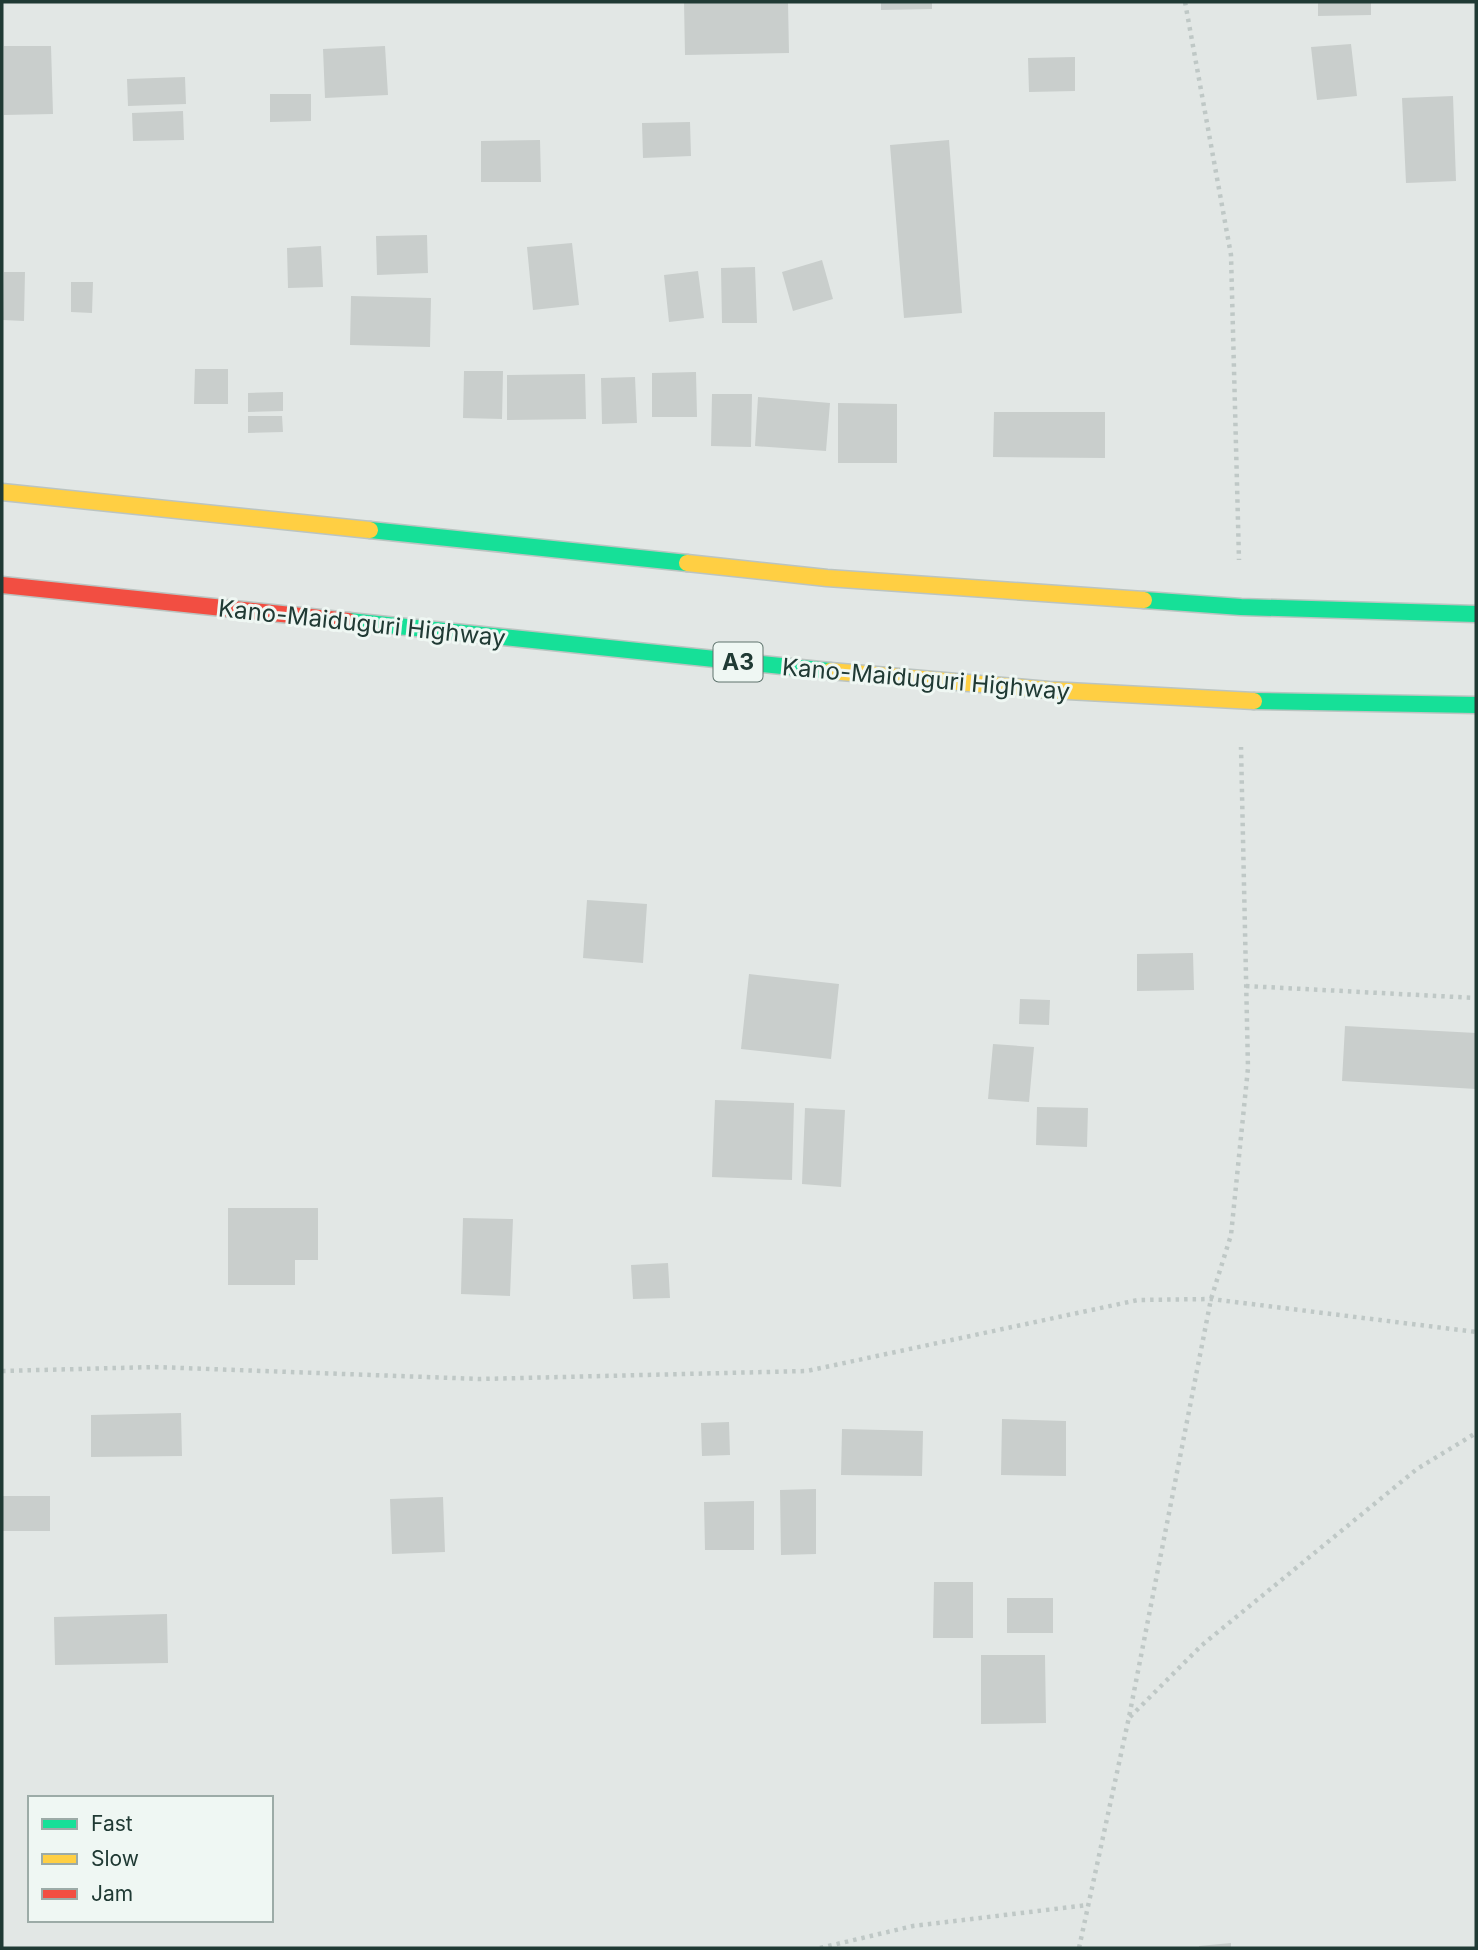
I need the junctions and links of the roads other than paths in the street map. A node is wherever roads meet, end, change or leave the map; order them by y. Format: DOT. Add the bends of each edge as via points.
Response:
graph roads {
  1 [pos="2,492"];
  2 [pos="2,585"];
  3 [pos="1476,614"];
  4 [pos="1476,705"];
  1 -- 3 [label="highway" via="827,578 1241,607"];
  2 -- 4 [label="highway, Kano-Maiduguri Highway / A3" via="827,672 1066,692"];
}
